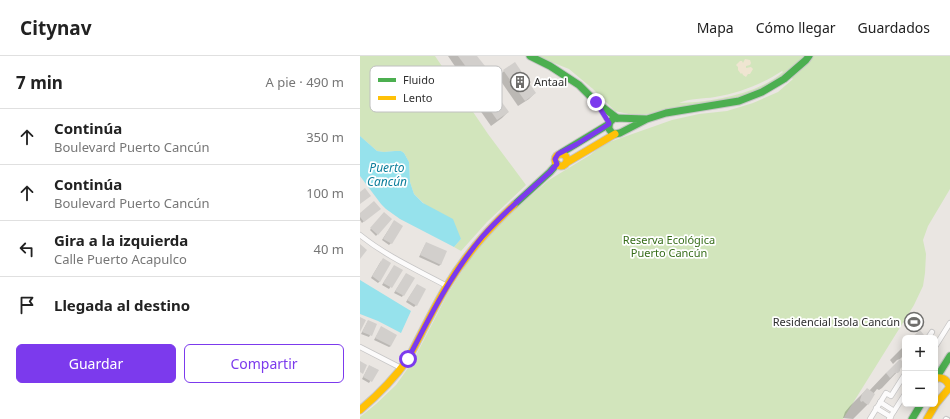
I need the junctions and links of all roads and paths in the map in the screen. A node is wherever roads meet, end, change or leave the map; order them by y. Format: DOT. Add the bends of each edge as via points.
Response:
graph roads {
  1 [pos="530,56"];
  2 [pos="809,56"];
  3 [pos="596,102"];
  4 [pos="618,119"];
  5 [pos="647,119"];
  6 [pos="609,123"];
  7 [pos="619,133"];
  8 [pos="592,134"];
  9 [pos="597,144"];
  10 [pos="560,153"];
  11 [pos="566,163"];
  12 [pos="557,164"];
  13 [pos="360,235"];
  14 [pos="447,286"];
  15 [pos="950,324"];
  16 [pos="932,332"];
  17 [pos="930,335"];
  18 [pos="938,342"];
  19 [pos="360,347"];
  20 [pos="949,361"];
  21 [pos="401,368"];
  22 [pos="938,375"];
  23 [pos="938,378"];
  24 [pos="902,379"];
  25 [pos="949,389"];
  26 [pos="902,399"];
  27 [pos="880,402"];
  28 [pos="919,407"];
  29 [pos="876,408"];
  30 [pos="360,410"];
  31 [pos="894,411"];
  32 [pos="890,418"];
  33 [pos="870,419"];
  34 [pos="912,419"];
  35 [pos="927,419"];
  36 [pos="945,419"];
  37 [pos="948,419"];
  1 -- 3 [label="street" via="579,85"];
  2 -- 5 [label="street" via="784,79 762,92 739,101 666,113"];
  3 -- 4 [label="street"];
  3 -- 6 [label="street"];
  4 -- 5 [label="street"];
  4 -- 6 [label="street"];
  4 -- 7 [label="street" via="624,124 624,129"];
  5 -- 7 [label="street"];
  6 -- 7 [label="street" via="610,131"];
  6 -- 8 [label="street"];
  7 -- 9 [label="street"];
  8 -- 9 [label="street"];
  8 -- 10 [label="street"];
  9 -- 11 [label="street"];
  10 -- 11 [label="street" via="566,156"];
  10 -- 12 [label="street" via="556,157"];
  11 -- 12 [label="street" via="561,166"];
  12 -- 14 [label="street" via="483,236"];
  13 -- 14 [label="street" via="376,247"];
  14 -- 21 [label="street"];
  15 -- 18 [label="street"];
  16 -- 17 [label="street"];
  19 -- 21 [label="street"];
  20 -- 22 [label="street"];
  21 -- 30 [label="street" via="383,390"];
  23 -- 25 [label="street" via="946,379"];
  24 -- 27 [label="street" via="891,396 886,393"];
  25 -- 35 [label="street"];
  26 -- 31 [label="street"];
  27 -- 29 [label="street"];
  27 -- 31 [label="street"];
  28 -- 34 [label="street"];
  29 -- 32 [label="street"];
  29 -- 33 [label="street"];
  31 -- 32 [label="street"];
  36 -- 37 [label="lane"];
}
